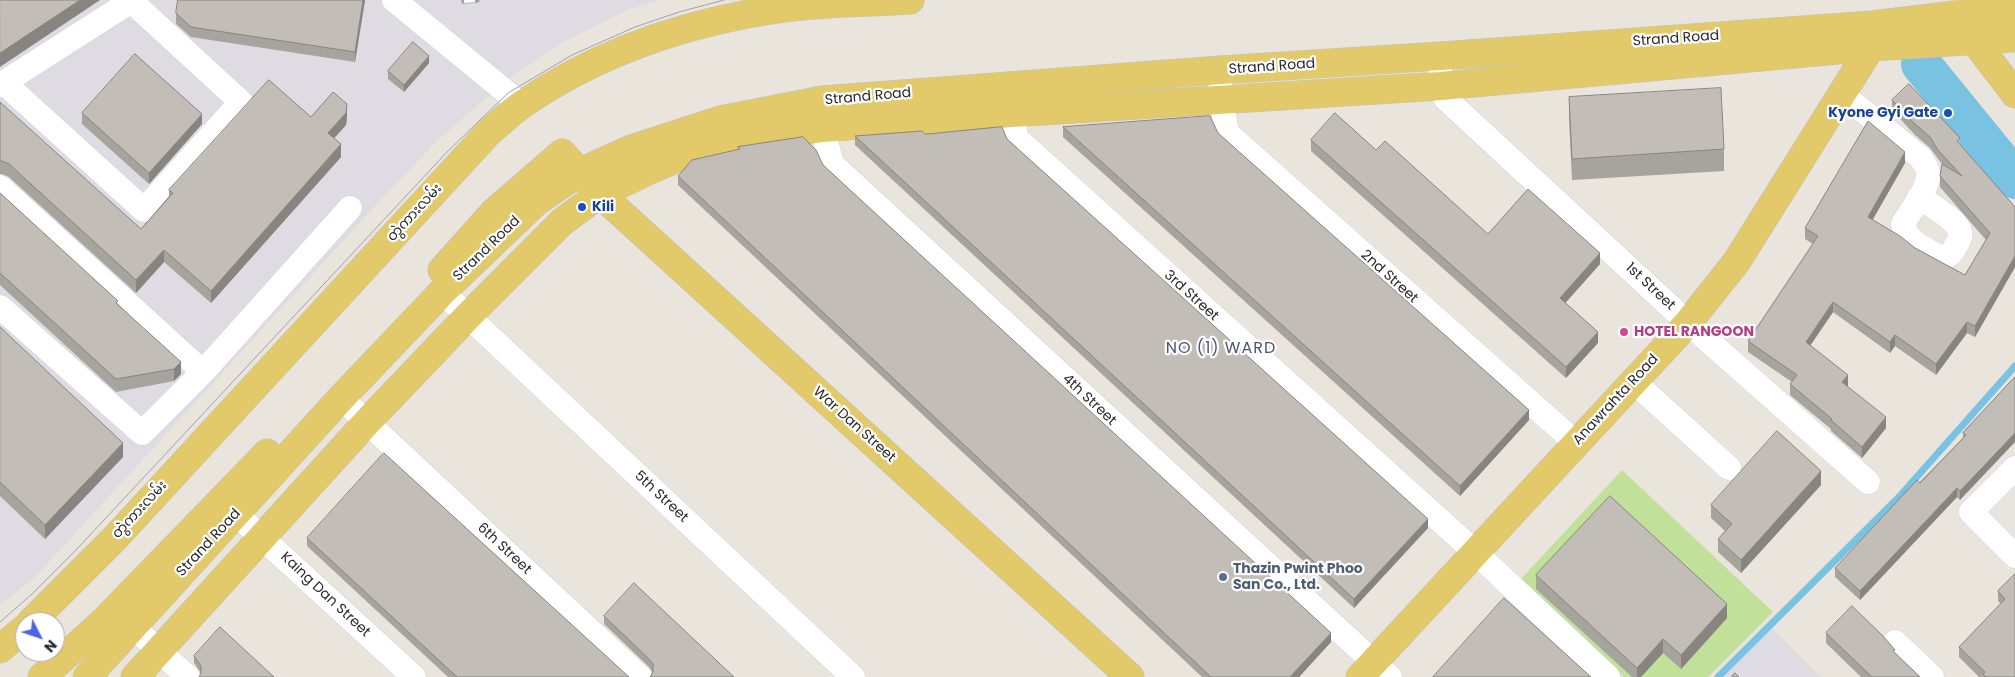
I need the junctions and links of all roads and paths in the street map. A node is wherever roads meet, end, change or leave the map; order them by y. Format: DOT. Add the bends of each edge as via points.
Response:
graph roads {
  1 [pos="394,0"];
  2 [pos="910,0"];
  3 [pos="132,1"];
  4 [pos="2015,11"];
  5 [pos="1954,15"];
  6 [pos="1871,36"];
  7 [pos="2015,38"];
  8 [pos="1975,42"];
  9 [pos="1440,56"];
  10 [pos="1220,70"];
  11 [pos="2,84"];
  12 [pos="1009,86"];
  13 [pos="1441,86"];
  14 [pos="1841,93"];
  15 [pos="2015,94"];
  16 [pos="822,100"];
  17 [pos="1221,100"];
  18 [pos="522,105"];
  19 [pos="1011,113"];
  20 [pos="822,128"];
  21 [pos="570,163"];
  22 [pos="0,187"];
  23 [pos="600,194"];
  24 [pos="1919,197"];
  25 [pos="350,208"];
  26 [pos="442,292"];
  27 [pos="0,307"];
  28 [pos="468,316"];
  29 [pos="1688,322"];
  30 [pos="203,372"];
  31 [pos="1633,381"];
  32 [pos="340,398"];
  33 [pos="367,422"];
  34 [pos="1576,443"];
  35 [pos="1729,468"];
  36 [pos="2015,468"];
  37 [pos="1868,482"];
  38 [pos="236,514"];
  39 [pos="262,536"];
  40 [pos="1475,552"];
  41 [pos="2015,556"];
  42 [pos="41,612"];
  43 [pos="132,626"];
  44 [pos="15,636"];
  45 [pos="1895,642"];
  46 [pos="0,649"];
  47 [pos="160,650"];
  48 [pos="1374,672"];
  49 [pos="42,677"];
  50 [pos="87,677"];
  51 [pos="135,677"];
  52 [pos="188,677"];
  53 [pos="414,677"];
  54 [pos="640,677"];
  55 [pos="853,677"];
  56 [pos="1130,677"];
  57 [pos="1608,677"];
  58 [pos="1932,677"];
  1 -- 18 [label="street"];
  2 -- 18 [label="main road, တွဲကားလမ်း" via="786,8 688,27 633,46 574,74"];
  3 -- 11 [label="street"];
  3 -- 11 [label="street" via="241,102 144,210"];
  4 -- 5 [label="main road, Strand Road"];
  5 -- 6 [label="main road, Strand Road"];
  5 -- 8 [label="main road"];
  6 -- 8 [label="main road, Strand Road"];
  6 -- 9 [label="main road, Strand Road"];
  6 -- 13 [label="main road, Strand Road"];
  6 -- 14 [label="main road, Anawrahta Road"];
  7 -- 8 [label="main road, Strand Road"];
  8 -- 15 [label="main road"];
  9 -- 10 [label="main road, Strand Road"];
  9 -- 13 [label="street"];
  10 -- 12 [label="main road, Strand Road"];
  10 -- 17 [label="street, 2nd Street"];
  12 -- 16 [label="main road, Strand Road"];
  12 -- 19 [label="street, 3rd Street"];
  13 -- 17 [label="main road, Strand Road"];
  13 -- 29 [label="street, 1st Street" via="1446,99"];
  14 -- 24 [label="street" via="1921,158 1929,172 1926,187"];
  14 -- 29 [label="main road, Anawrahta Road" via="1737,260"];
  16 -- 20 [label="street, 4th Street"];
  16 -- 21 [label="main road, Strand Road" via="720,120 631,149"];
  17 -- 19 [label="main road, Strand Road"];
  17 -- 34 [label="street, 2nd Street" via="1227,133"];
  18 -- 42 [label="main road, တွဲကားလမ်း" via="490,131 116,537"];
  19 -- 20 [label="main road, Strand Road"];
  19 -- 40 [label="street, 3rd Street" via="1016,138"];
  20 -- 23 [label="main road, Strand Road" via="727,142 648,171"];
  20 -- 48 [label="street, 4th Street" via="832,164"];
  21 -- 23 [label="main road, War Dan Street"];
  21 -- 26 [label="main road, Strand Road" via="536,202"];
  21 -- 49 [label="main road" via="494,212 421,294 103,622"];
  22 -- 30 [label="street"];
  23 -- 28 [label="main road, Strand Road" via="562,222"];
  23 -- 56 [label="main road, War Dan Street"];
  25 -- 30 [label="street"];
  26 -- 28 [label="street, 5th Street"];
  26 -- 32 [label="main road, Strand Road"];
  27 -- 30 [label="street" via="142,434"];
  28 -- 33 [label="main road, Strand Road"];
  28 -- 55 [label="street, 5th Street"];
  29 -- 31 [label="main road, Anawrahta Road"];
  29 -- 37 [label="street, 1st Street"];
  31 -- 34 [label="main road, Anawrahta Road"];
  31 -- 35 [label="street"];
  32 -- 33 [label="street, 6th Street"];
  32 -- 38 [label="main road, Strand Road"];
  33 -- 39 [label="main road, Strand Road"];
  33 -- 54 [label="street, 6th Street"];
  34 -- 40 [label="main road, Anawrahta Road"];
  36 -- 41 [label="street" via="1971,512"];
  38 -- 39 [label="street, Kaing Dan Street"];
  38 -- 43 [label="main road, Strand Road"];
  39 -- 47 [label="main road, Strand Road"];
  39 -- 53 [label="street, Kaing Dan Street"];
  40 -- 48 [label="main road, Anawrahta Road"];
  40 -- 57 [label="street, 3rd Street"];
  43 -- 47 [label="street"];
  43 -- 50 [label="main road, Strand Road"];
  44 -- 46 [label="main road"];
  45 -- 58 [label="street"];
  47 -- 51 [label="main road, Strand Road"];
  47 -- 52 [label="street"];
}
